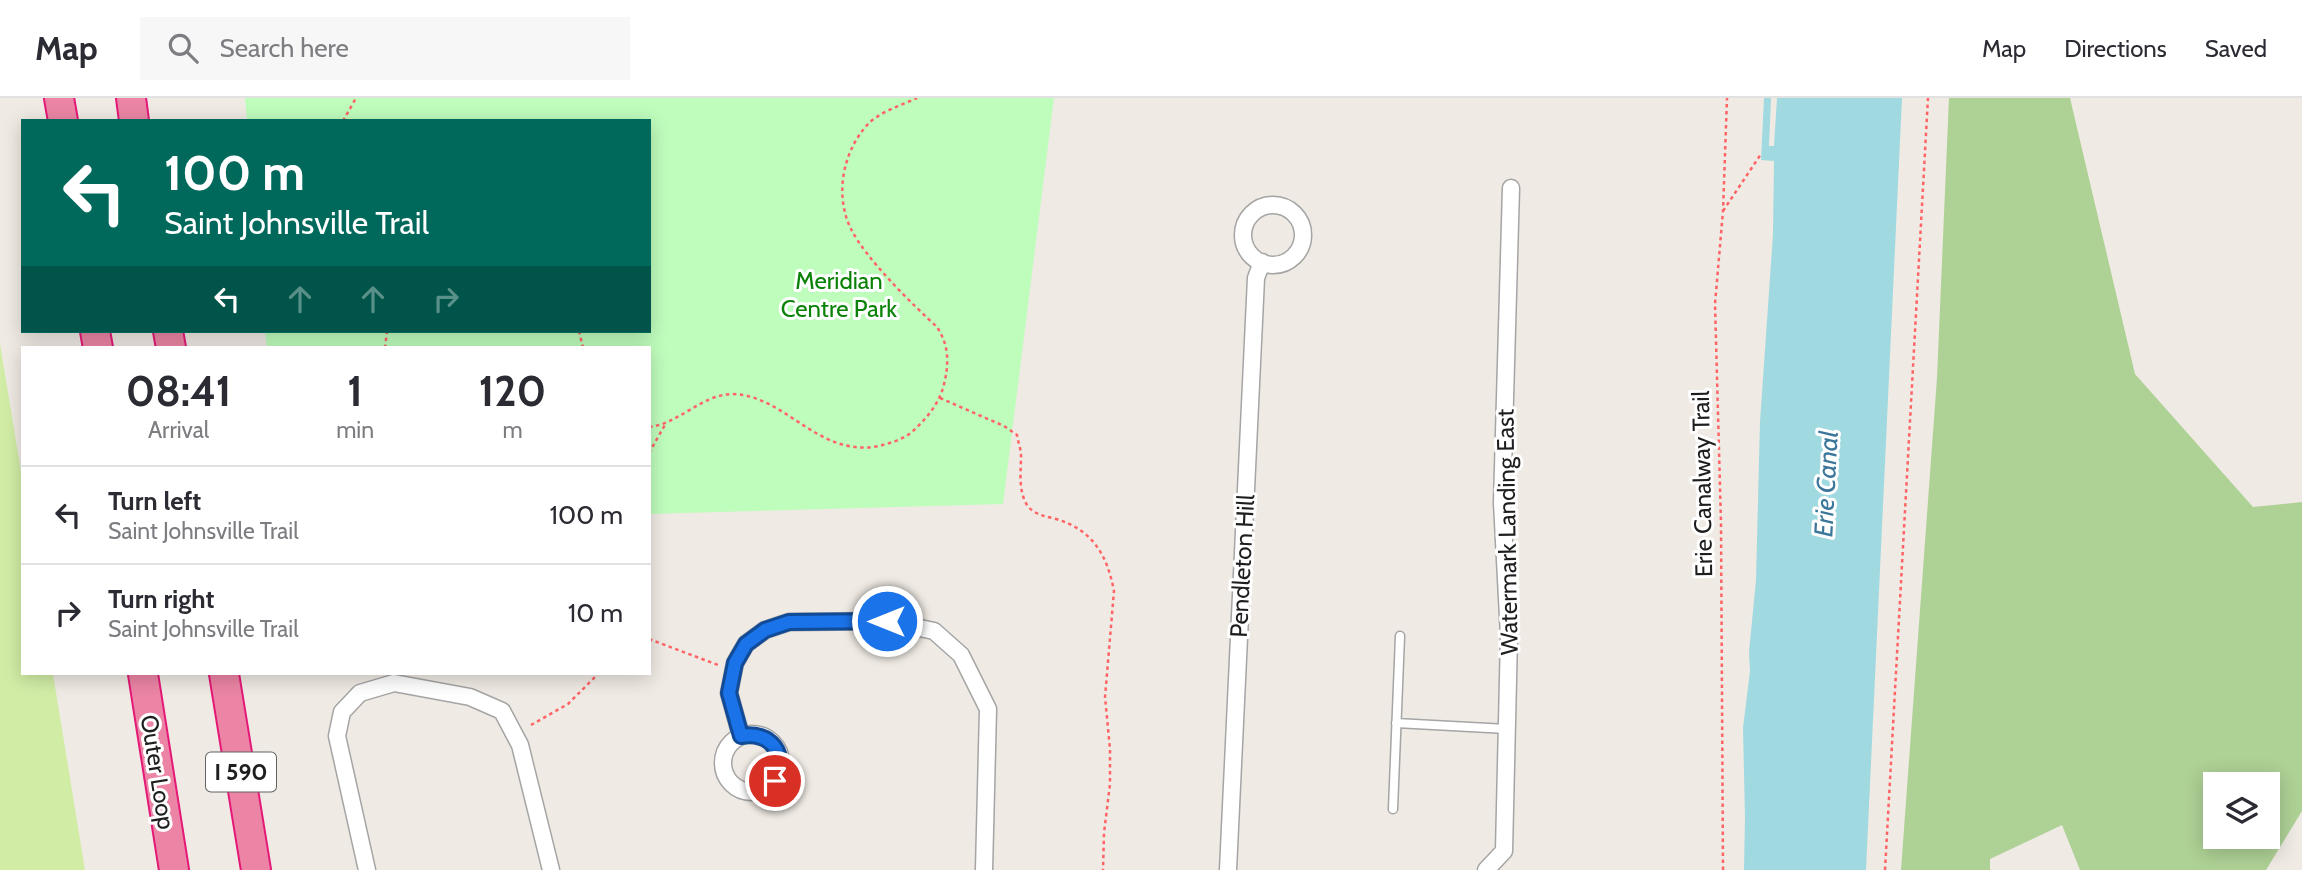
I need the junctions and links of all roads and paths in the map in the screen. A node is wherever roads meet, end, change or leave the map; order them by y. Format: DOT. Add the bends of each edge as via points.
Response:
graph roads {
  1 [pos="59,98"];
  2 [pos="131,98"];
  3 [pos="356,98"];
  4 [pos="917,98"];
  5 [pos="1727,98"];
  6 [pos="1928,98"];
  7 [pos="63,119"];
  8 [pos="134,119"];
  9 [pos="344,119"];
  10 [pos="1762,154"];
  11 [pos="1511,188"];
  12 [pos="1723,211"];
  13 [pos="1262,262"];
  14 [pos="940,398"];
  15 [pos="666,423"];
  16 [pos="651,427"];
  17 [pos="651,449"];
  18 [pos="1400,636"];
  19 [pos="651,640"];
  20 [pos="734,671"];
  21 [pos="143,675"];
  22 [pos="224,675"];
  23 [pos="597,675"];
  24 [pos="149,722"];
  25 [pos="1396,723"];
  26 [pos="531,725"];
  27 [pos="1507,729"];
  28 [pos="741,736"];
  29 [pos="1393,809"];
  30 [pos="160,870"];
  31 [pos="174,870"];
  32 [pos="257,870"];
  33 [pos="367,870"];
  34 [pos="551,870"];
  35 [pos="984,870"];
  36 [pos="1103,870"];
  37 [pos="1228,870"];
  38 [pos="1486,870"];
  39 [pos="1723,870"];
  40 [pos="1885,870"];
  1 -- 7 [label="highway"];
  2 -- 8 [label="highway"];
  3 -- 9 [label="path"];
  4 -- 14 [label="path" via="871,122 859,136 844,170 843,206 851,230 943,337 948,363"];
  5 -- 12 [label="path, Erie Canalway Trail"];
  6 -- 40 [label="path"];
  10 -- 12 [label="path"];
  11 -- 27 [label="street, Watermark Landing East" via="1502,503 1509,636"];
  12 -- 39 [label="path, Erie Canalway Trail" via="1716,304"];
  13 -- 37 [label="street, Pendleton Hill" via="1256,278"];
  14 -- 15 [label="path" via="908,435 872,447 826,439 748,395 716,398"];
  14 -- 36 [label="path" via="1017,435 1027,505 1034,513 1083,531 1098,546 1111,578 1114,591 1105,697 1110,784"];
  15 -- 16 [label="path"];
  15 -- 17 [label="path"];
  18 -- 25 [label="lane"];
  19 -- 20 [label="path"];
  20 -- 28 [label="street" via="729,693"];
  20 -- 35 [label="street" via="746,644 765,630 789,622 887,621 934,631 961,655 988,709"];
  21 -- 24 [label="highway, Outer Loop"];
  22 -- 32 [label="highway, I 590"];
  23 -- 26 [label="path" via="568,704"];
  24 -- 30 [label="highway"];
  24 -- 31 [label="highway, Outer Loop"];
  25 -- 27 [label="lane"];
  25 -- 29 [label="lane"];
  27 -- 38 [label="street, Watermark Landing East" via="1504,851"];
  33 -- 34 [label="street" via="337,736 342,712 360,693 394,683 470,697 502,711 520,745"];
}
